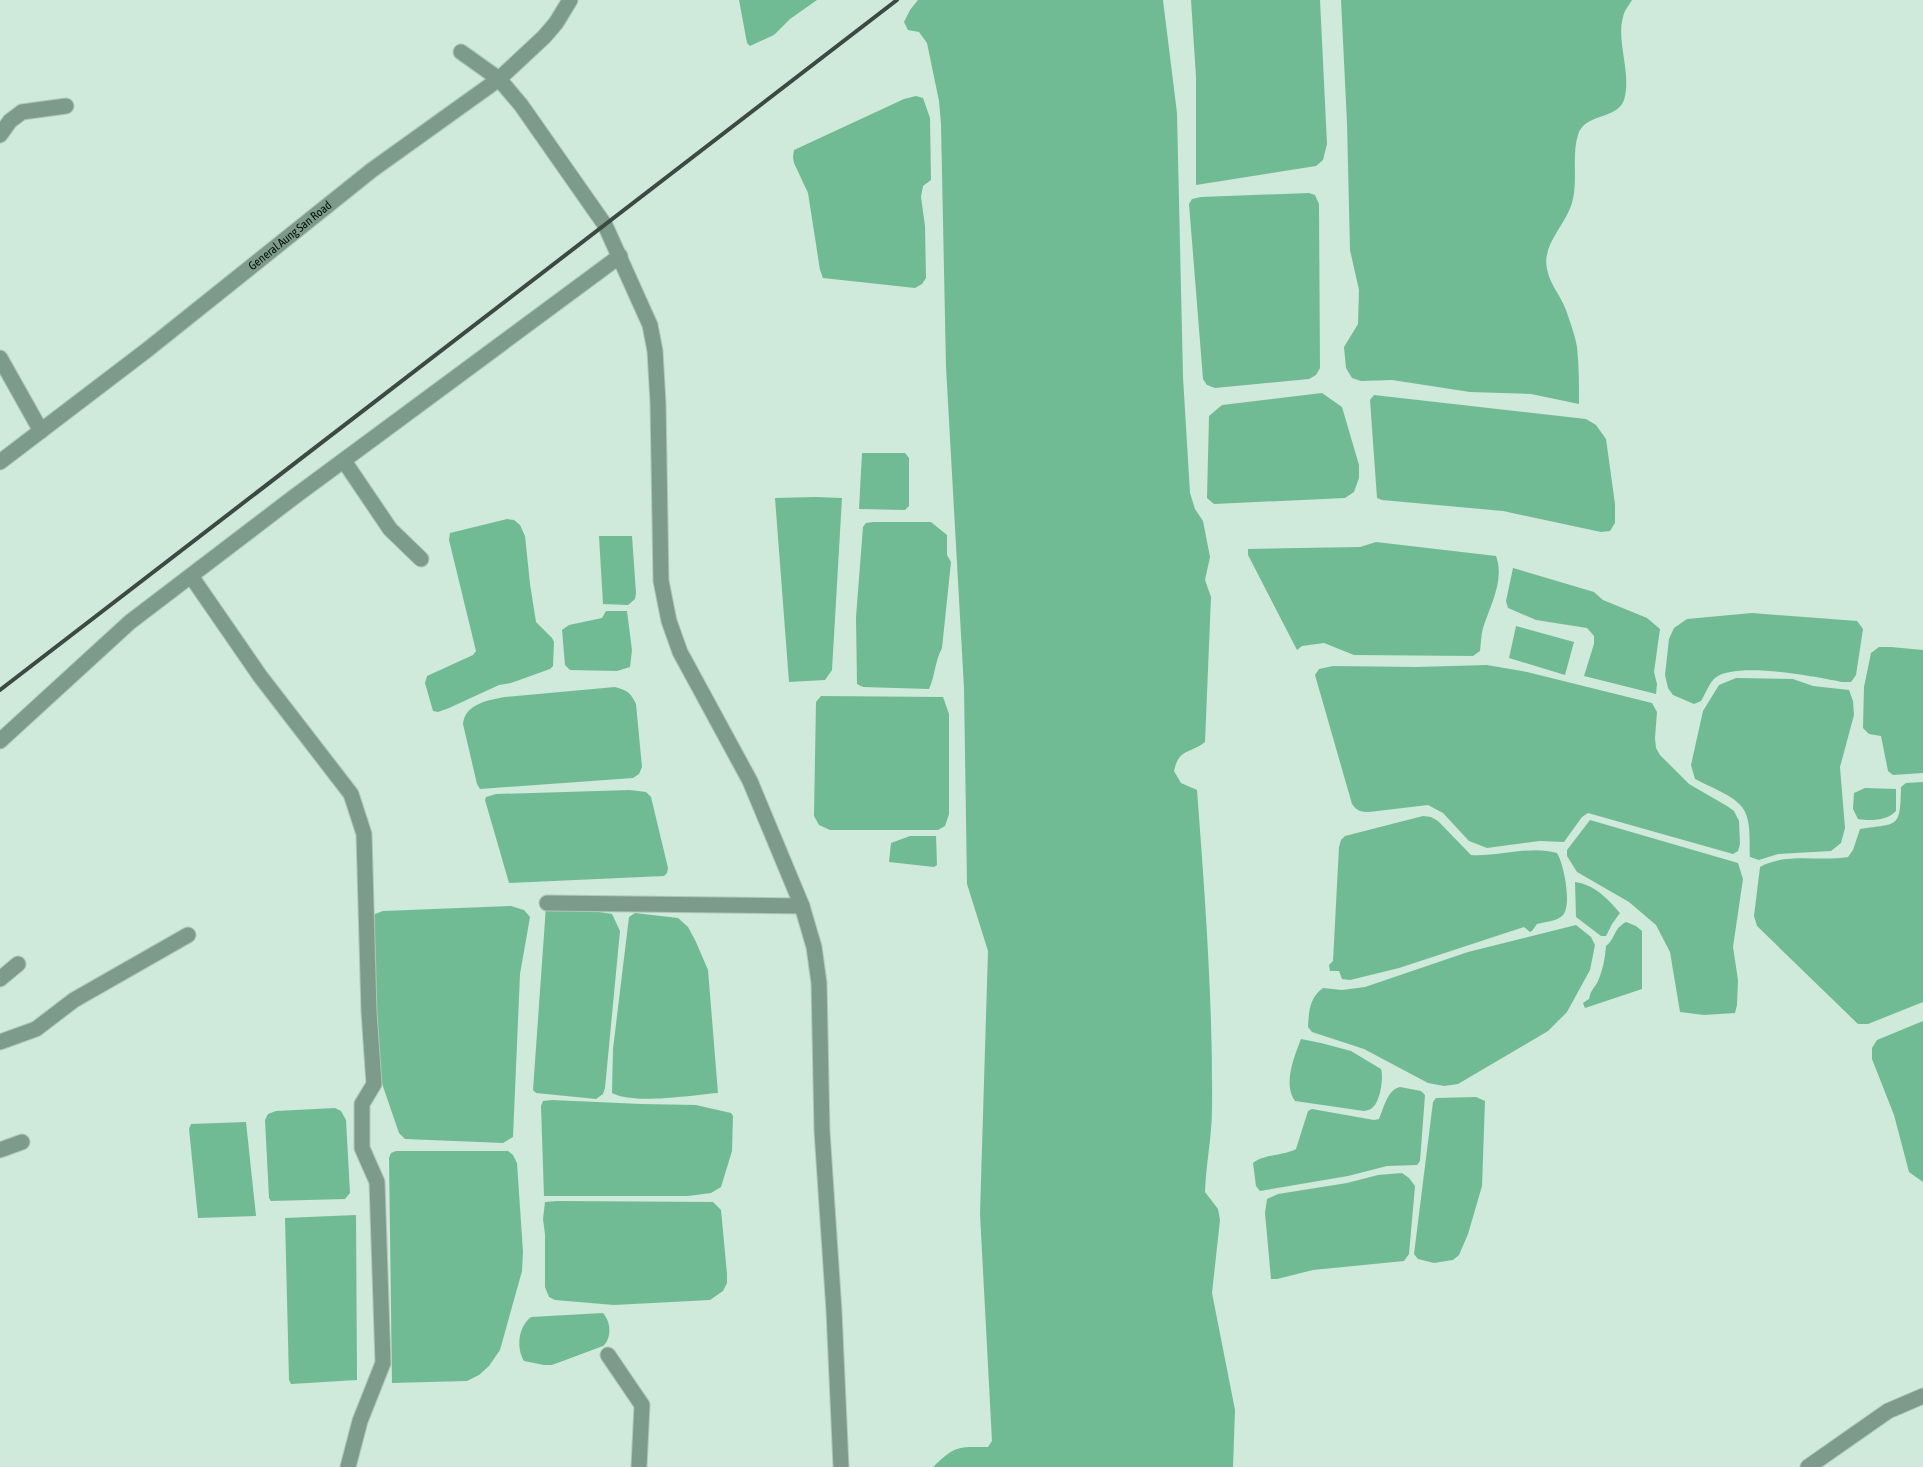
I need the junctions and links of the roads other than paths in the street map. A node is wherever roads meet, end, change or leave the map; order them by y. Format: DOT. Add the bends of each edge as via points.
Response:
graph roads {
  1 [pos="570,0"];
  2 [pos="461,52"];
  3 [pos="499,79"];
  4 [pos="66,106"];
  5 [pos="0,134"];
  6 [pos="620,256"];
  7 [pos="0,358"];
  8 [pos="40,431"];
  9 [pos="344,460"];
  10 [pos="0,462"];
  11 [pos="421,559"];
  12 [pos="191,576"];
  13 [pos="0,741"];
  14 [pos="547,903"];
  15 [pos="802,906"];
  16 [pos="188,935"];
  17 [pos="18,964"];
  18 [pos="0,979"];
  19 [pos="0,1042"];
  20 [pos="22,1142"];
  21 [pos="0,1150"];
  22 [pos="608,1355"];
  23 [pos="1923,1396"];
  24 [pos="348,1467"];
  25 [pos="639,1467"];
  26 [pos="841,1467"];
  27 [pos="1808,1467"];
  1 -- 3 [label="street, General Aung San Road" via="544,37"];
  2 -- 3 [label="street"];
  3 -- 6 [label="street" via="521,105 605,225"];
  3 -- 8 [label="street, General Aung San Road" via="372,170"];
  4 -- 5 [label="street" via="22,112"];
  6 -- 9 [label="street"];
  6 -- 15 [label="street" via="650,325 655,352 661,581 669,621 680,652 750,781"];
  7 -- 8 [label="street"];
  8 -- 10 [label="street, General Aung San Road"];
  9 -- 11 [label="street" via="390,529"];
  9 -- 12 [label="street"];
  12 -- 13 [label="street" via="130,622"];
  12 -- 24 [label="street" via="260,676 351,794 364,834 374,1084 362,1104 362,1148 377,1182 384,1363 360,1421"];
  14 -- 15 [label="street"];
  15 -- 26 [label="street" via="814,947 819,983 822,1131"];
  16 -- 19 [label="street" via="74,1000 36,1028"];
  17 -- 18 [label="street"];
  20 -- 21 [label="street"];
  22 -- 25 [label="street" via="642,1405"];
  23 -- 27 [label="street" via="1888,1411"];
}
